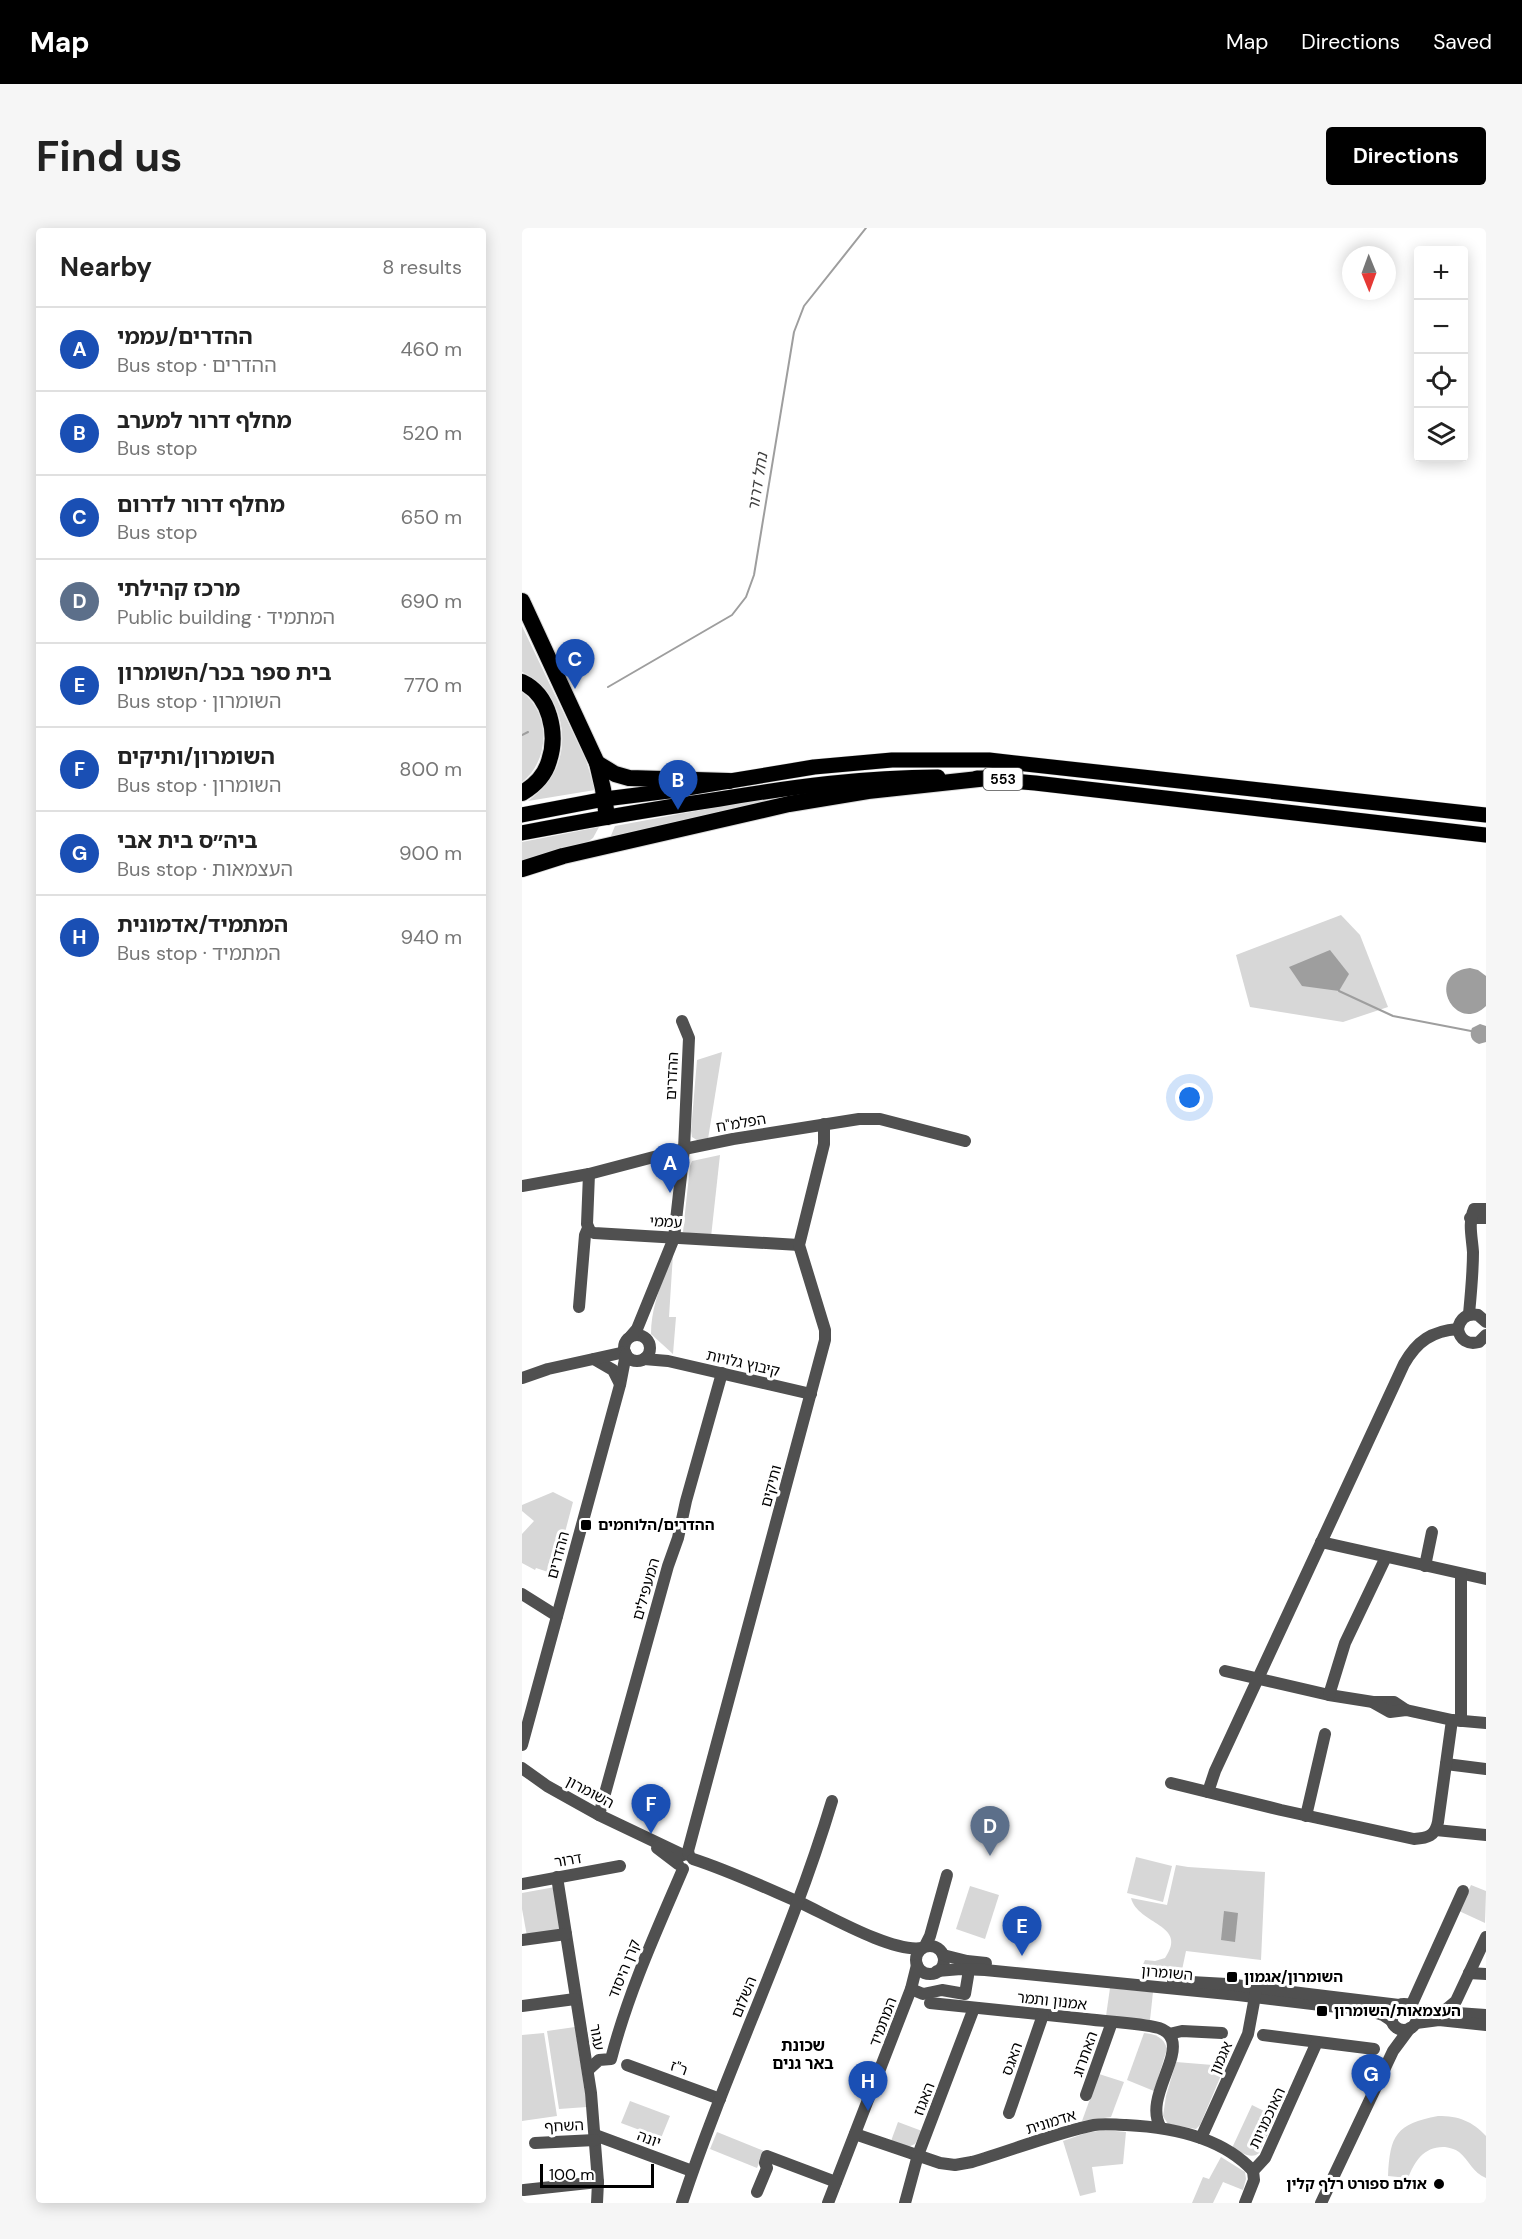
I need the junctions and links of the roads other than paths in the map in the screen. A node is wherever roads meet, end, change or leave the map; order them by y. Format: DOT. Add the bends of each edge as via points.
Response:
graph roads {
  1 [pos="522,602"];
  2 [pos="522,682"];
  3 [pos="597,764"];
  4 [pos="988,778"];
  5 [pos="729,781"];
  6 [pos="522,794"];
  7 [pos="605,799"];
  8 [pos="522,815"];
  9 [pos="1486,815"];
  10 [pos="607,817"];
  11 [pos="522,833"];
  12 [pos="1486,834"];
  13 [pos="522,869"];
  14 [pos="682,1021"];
  15 [pos="824,1124"];
  16 [pos="965,1142"];
  17 [pos="684,1149"];
  18 [pos="590,1174"];
  19 [pos="522,1186"];
  20 [pos="1479,1214"];
  21 [pos="588,1228"];
  22 [pos="674,1238"];
  23 [pos="799,1245"];
  24 [pos="579,1307"];
  25 [pos="645,1308"];
  26 [pos="1478,1317"];
  27 [pos="1458,1329"];
  28 [pos="1486,1335"];
  29 [pos="631,1336"];
  30 [pos="650,1342"];
  31 [pos="633,1357"];
  32 [pos="594,1359"];
  33 [pos="668,1361"];
  34 [pos="722,1373"];
  35 [pos="522,1378"];
  36 [pos="620,1384"];
  37 [pos="811,1394"];
  38 [pos="1432,1532"];
  39 [pos="1322,1542"];
  40 [pos="1386,1557"];
  41 [pos="1425,1566"];
  42 [pos="1461,1575"];
  43 [pos="1486,1579"];
  44 [pos="522,1594"];
  45 [pos="557,1616"];
  46 [pos="1225,1671"];
  47 [pos="1258,1678"];
  48 [pos="1329,1695"];
  49 [pos="1456,1721"];
  50 [pos="1486,1723"];
  51 [pos="1325,1734"];
  52 [pos="523,1739"];
  53 [pos="1446,1764"];
  54 [pos="522,1768"];
  55 [pos="1486,1769"];
  56 [pos="522,1778"];
  57 [pos="1171,1783"];
  58 [pos="547,1786"];
  59 [pos="1208,1792"];
  60 [pos="831,1801"];
  61 [pos="599,1815"];
  62 [pos="1306,1816"];
  63 [pos="1436,1830"];
  64 [pos="1486,1835"];
  65 [pos="687,1861"];
  66 [pos="620,1866"];
  67 [pos="947,1875"];
  68 [pos="557,1877"];
  69 [pos="522,1884"];
  70 [pos="1463,1891"];
  71 [pos="798,1902"];
  72 [pos="934,1923"];
  73 [pos="566,1934"];
  74 [pos="1486,1937"];
  75 [pos="522,1940"];
  76 [pos="941,1952"];
  77 [pos="920,1955"];
  78 [pos="934,1972"];
  79 [pos="1469,1973"];
  80 [pos="1486,1974"];
  81 [pos="968,1976"];
  82 [pos="912,1987"];
  83 [pos="1256,1992"];
  84 [pos="1461,1992"];
  85 [pos="575,1999"];
  86 [pos="930,2003"];
  87 [pos="522,2006"];
  88 [pos="974,2008"];
  89 [pos="1444,2011"];
  90 [pos="1480,2014"];
  91 [pos="1043,2015"];
  92 [pos="1410,2015"];
  93 [pos="1112,2022"];
  94 [pos="1394,2023"];
  95 [pos="1486,2025"];
  96 [pos="1222,2033"];
  97 [pos="1169,2034"];
  98 [pos="1263,2036"];
  99 [pos="1317,2042"];
  100 [pos="1374,2049"];
  101 [pos="1393,2051"];
  102 [pos="627,2065"];
  103 [pos="588,2070"];
  104 [pos="1086,2095"];
  105 [pos="720,2099"];
  106 [pos="1157,2112"];
  107 [pos="1009,2113"];
  108 [pos="1143,2126"];
  109 [pos="1161,2128"];
  110 [pos="855,2134"];
  111 [pos="595,2138"];
  112 [pos="1202,2138"];
  113 [pos="535,2143"];
  114 [pos="918,2155"];
  115 [pos="1253,2170"];
  116 [pos="693,2171"];
  117 [pos="1332,2175"];
  118 [pos="598,2182"];
  119 [pos="836,2182"];
  120 [pos="524,2190"];
  121 [pos="758,2192"];
  122 [pos="597,2203"];
  123 [pos="682,2203"];
  124 [pos="828,2203"];
  125 [pos="906,2203"];
  126 [pos="1245,2203"];
  127 [pos="1321,2203"];
  128 [pos="1332,2203"];
  1 -- 3 [label="highway"];
  2 -- 6 [label="highway" via="538,693 552,731 549,762 542,775"];
  3 -- 5 [label="highway" via="629,778"];
  3 -- 7 [label="highway"];
  4 -- 10 [label="main road, 553" via="850,781"];
  4 -- 12 [label="main road, 553"];
  4 -- 13 [label="highway" via="789,804"];
  5 -- 7 [label="main road, 553"];
  5 -- 9 [label="main road, 553" via="848,764 989,760"];
  7 -- 8 [label="main road, 553"];
  7 -- 10 [label="highway"];
  10 -- 11 [label="main road, 553"];
  14 -- 17 [label="street, ההדרים" via="689,1038"];
  15 -- 16 [label="street, הפלמ\"ח" via="880,1119"];
  15 -- 17 [label="street, הפלמ\"ח"];
  15 -- 23 [label="street" via="824,1144"];
  17 -- 18 [label="street, הפלמ\"ח"];
  17 -- 22 [label="street, ההדרים"];
  18 -- 19 [label="street, הפלמ\"ח"];
  18 -- 21 [label="street"];
  20 -- 26 [label="street" via="1472,1288"];
  21 -- 22 [label="street, עממי" via="594,1233"];
  21 -- 24 [label="street"];
  22 -- 23 [label="street, עממי"];
  22 -- 25 [label="street, ההדרים"];
  23 -- 37 [label="street, ותיקים" via="825,1335"];
  25 -- 29 [label="street, ההדרים"];
  25 -- 30 [label="street, ההדרים"];
  26 -- 27 [label="street" via="1462,1318"];
  27 -- 28 [label="street" via="1467,1342 1479,1342"];
  27 -- 39 [label="street" via="1434,1333 1410,1353"];
  29 -- 30 [label="street" via="642,1335"];
  29 -- 31 [label="street" via="626,1342"];
  30 -- 31 [label="street" via="650,1353"];
  30 -- 33 [label="street"];
  31 -- 32 [label="street, קיבוץ גלויות"];
  31 -- 33 [label="street, קיבוץ גלויות"];
  31 -- 36 [label="street, ההדרים"];
  32 -- 35 [label="street, קיבוץ גלויות"];
  32 -- 36 [label="street" via="613,1370"];
  33 -- 34 [label="street, קיבוץ גלויות"];
  34 -- 37 [label="street, קיבוץ גלויות"];
  34 -- 61 [label="street, המעפילים"];
  36 -- 45 [label="street, ההדרים"];
  37 -- 65 [label="street, ותיקים"];
  38 -- 41 [label="street"];
  39 -- 40 [label="street"];
  39 -- 47 [label="street"];
  40 -- 41 [label="street"];
  40 -- 48 [label="street" via="1345,1643"];
  41 -- 42 [label="street"];
  42 -- 43 [label="street"];
  42 -- 49 [label="street"];
  44 -- 45 [label="street"];
  45 -- 52 [label="street, ההדרים"];
  46 -- 47 [label="street"];
  47 -- 48 [label="street"];
  47 -- 59 [label="street"];
  48 -- 49 [label="street" via="1373,1702 1390,1712 1406,1710"];
  49 -- 50 [label="street"];
  49 -- 53 [label="street"];
  51 -- 62 [label="street"];
  53 -- 55 [label="street"];
  53 -- 63 [label="street"];
  54 -- 58 [label="street, השומרון"];
  56 -- 58 [label="street, השומרון"];
  57 -- 59 [label="street"];
  58 -- 61 [label="street, השומרון"];
  59 -- 62 [label="street"];
  60 -- 71 [label="street, השלום"];
  61 -- 65 [label="street, השומרון"];
  62 -- 63 [label="street" via="1414,1839 1432,1836"];
  63 -- 64 [label="street"];
  65 -- 71 [label="street, השומרון" via="716,1868"];
  65 -- 103 [label="street, קרן היסוד" via="636,1978 611,2059 599,2060"];
  66 -- 68 [label="street, דרור"];
  67 -- 72 [label="street, המתמיד"];
  68 -- 69 [label="street, דרור"];
  68 -- 73 [label="street, עגור"];
  70 -- 92 [label="street"];
  71 -- 77 [label="street, השומרון"];
  71 -- 105 [label="street, השלום"];
  72 -- 76 [label="street, המתמיד"];
  72 -- 77 [label="street, המתמיד"];
  73 -- 75 [label="street"];
  73 -- 85 [label="street, עגור"];
  74 -- 79 [label="street"];
  76 -- 77 [label="street" via="933,1946"];
  76 -- 78 [label="street" via="944,1963"];
  76 -- 83 [label="street, השומרון" via="967,1961"];
  77 -- 78 [label="street" via="924,1972"];
  77 -- 82 [label="street, המתמיד"];
  78 -- 82 [label="street, המתמיד"];
  78 -- 83 [label="street, השומרון" via="985,1970"];
  79 -- 80 [label="street"];
  79 -- 84 [label="street"];
  81 -- 82 [label="street" via="965,1994 942,1990 923,1994"];
  82 -- 110 [label="street, המתמיד"];
  83 -- 92 [label="street, השומרון"];
  83 -- 94 [label="street, השומרון" via="1371,2011"];
  83 -- 112 [label="street, אגמון" via="1246,2038"];
  84 -- 89 [label="street" via="1452,2007"];
  84 -- 90 [label="street" via="1463,2003"];
  85 -- 87 [label="street"];
  85 -- 103 [label="street, עגור"];
  86 -- 88 [label="street, אמנון ותמר"];
  88 -- 91 [label="street, אמנון ותמר"];
  88 -- 114 [label="street, האגוז"];
  89 -- 90 [label="street, השומרון"];
  89 -- 92 [label="street, השומרון"];
  91 -- 93 [label="street, אמנון ותמר"];
  91 -- 107 [label="street, האגס"];
  92 -- 94 [label="street, השומרון" via="1403,2030"];
  92 -- 94 [label="street" via="1393,2012"];
  92 -- 95 [label="street, השומרון"];
  92 -- 101 [label="street"];
  93 -- 97 [label="street, אמנון ותמר" via="1161,2029"];
  93 -- 104 [label="street, האתרוג"];
  94 -- 101 [label="street"];
  96 -- 97 [label="street, אמנון ותמר"];
  97 -- 106 [label="street" via="1173,2050"];
  98 -- 99 [label="street"];
  99 -- 100 [label="street"];
  99 -- 115 [label="street, האוכמניות" via="1265,2158"];
  101 -- 117 [label="street"];
  102 -- 105 [label="street, ר\"ז"];
  103 -- 111 [label="street, עגור"];
  105 -- 116 [label="street, השלום"];
  106 -- 108 [label="street"];
  106 -- 109 [label="street"];
  108 -- 109 [label="street, אדמונית"];
  108 -- 114 [label="street, אדמונית" via="1095,2125 963,2164 948,2165"];
  109 -- 112 [label="street, אדמונית"];
  110 -- 114 [label="street, אדמונית"];
  110 -- 119 [label="street, המתמיד"];
  111 -- 113 [label="street, השחף"];
  111 -- 116 [label="street, יונה"];
  111 -- 118 [label="street, עגור"];
  112 -- 115 [label="street, אדמונית"];
  114 -- 125 [label="street, האגוז"];
  115 -- 126 [label="street, האוכמניות" via="1254,2180"];
  116 -- 123 [label="street, השלום"];
  117 -- 127 [label="street"];
  117 -- 128 [label="street"];
  118 -- 120 [label="street"];
  118 -- 122 [label="street, עגור"];
  119 -- 121 [label="street" via="767,2156"];
  119 -- 124 [label="street, המתמיד"];
}
